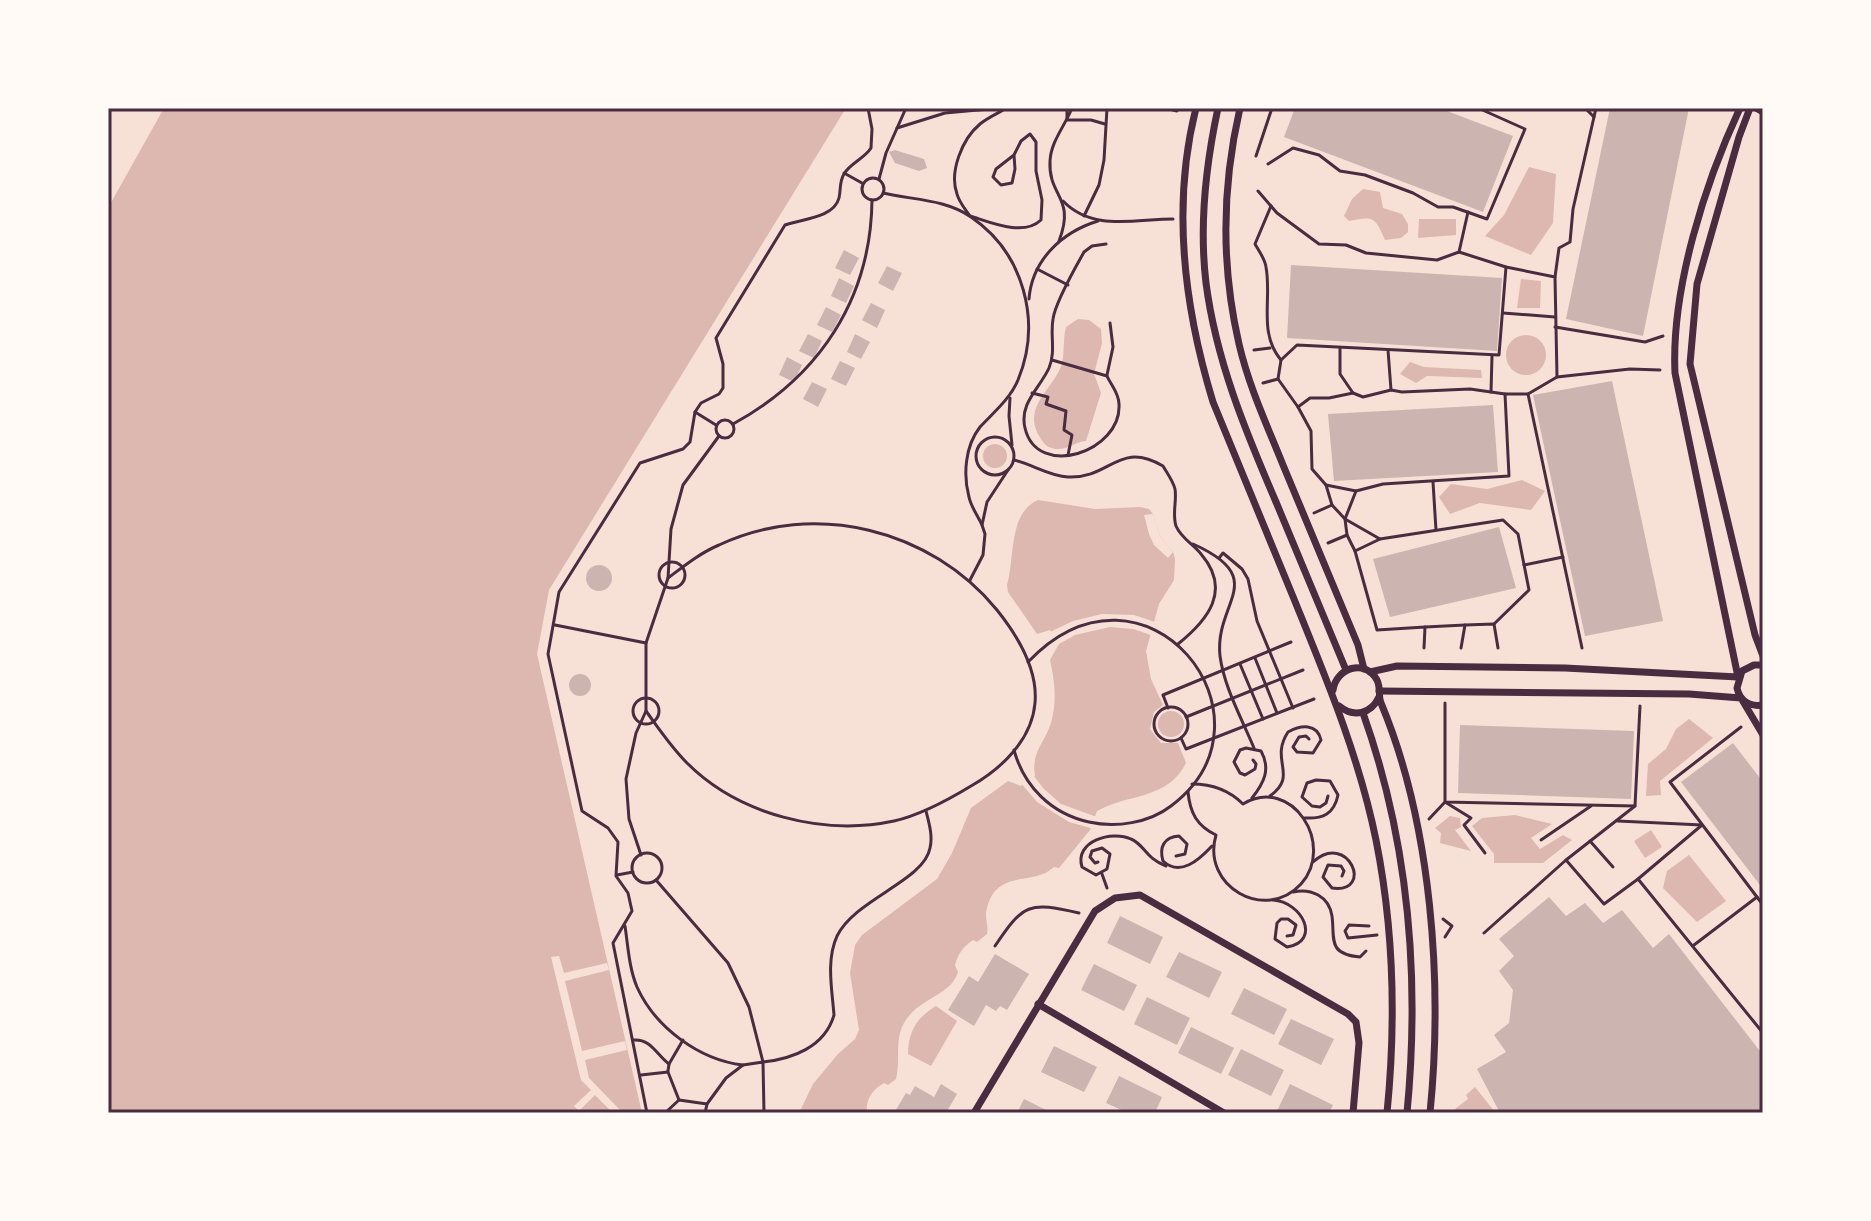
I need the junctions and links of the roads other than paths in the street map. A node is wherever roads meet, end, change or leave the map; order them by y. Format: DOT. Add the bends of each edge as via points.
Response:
graph roads {
  1 [pos="1196,108"];
  2 [pos="1218,108"];
  3 [pos="1240,108"];
  4 [pos="1740,108"];
  5 [pos="1753,108"];
  6 [pos="1763,112"];
  7 [pos="1763,656"];
  8 [pos="1763,665"];
  9 [pos="1346,670"];
  10 [pos="1367,670"];
  11 [pos="1738,677"];
  12 [pos="1333,692"];
  13 [pos="1379,694"];
  14 [pos="1741,698"];
  15 [pos="1338,705"];
  16 [pos="1763,705"];
  17 [pos="1363,713"];
  18 [pos="1763,735"];
  19 [pos="1038,1004"];
  20 [pos="974,1113"];
  21 [pos="1224,1113"];
  22 [pos="1353,1113"];
  23 [pos="1387,1113"];
  24 [pos="1407,1113"];
  25 [pos="1430,1113"];
  1 -- 12 [label="street" via="1183,224 1198,351 1213,402"];
  2 -- 9 [label="street" via="1204,240 1220,355 1239,415"];
  3 -- 10 [label="street" via="1225,207 1228,281 1239,343 1253,394"];
  4 -- 11 [label="street" via="1713,168 1684,281 1674,349"];
  5 -- 6 [label="street"];
  5 -- 7 [label="street" via="1739,137 1697,284 1690,364"];
  8 -- 11 [label="street" via="1747,667"];
  9 -- 10 [label="street"];
  9 -- 12 [label="street" via="1336,679"];
  10 -- 11 [label="street" via="1580,669"];
  10 -- 13 [label="street"];
  11 -- 14 [label="street"];
  12 -- 15 [label="street"];
  13 -- 14 [label="street"];
  13 -- 17 [label="street"];
  13 -- 25 [label="street" via="1407,784 1432,927 1435,1022"];
  14 -- 16 [label="street"];
  14 -- 18 [label="street"];
  15 -- 17 [label="street" via="1349,713"];
  15 -- 23 [label="street" via="1376,841 1384,894 1393,999"];
  17 -- 24 [label="street" via="1393,819 1407,910 1414,1011"];
  19 -- 20 [label="street"];
  19 -- 21 [label="street"];
  19 -- 22 [label="street" via="1095,911 1115,898 1140,895 1356,1022"];
}
